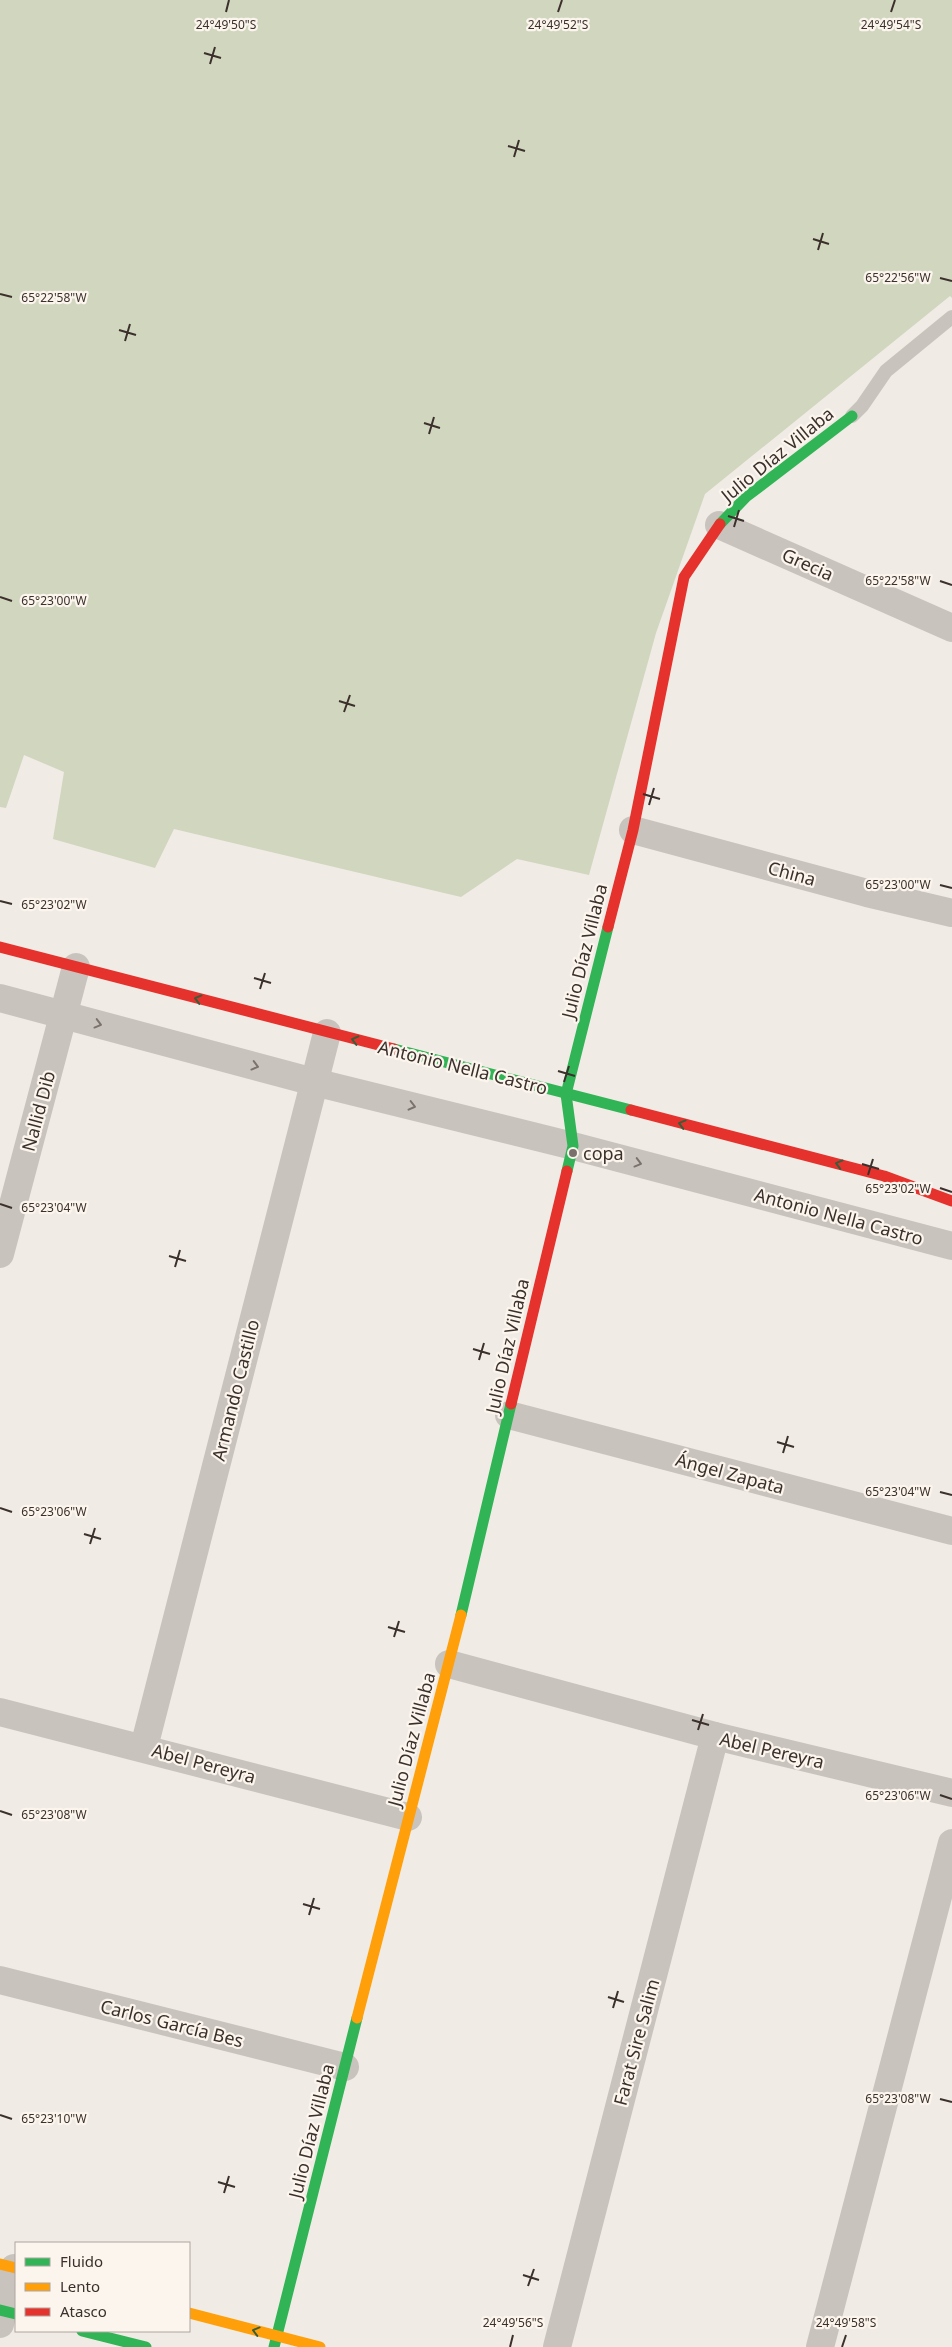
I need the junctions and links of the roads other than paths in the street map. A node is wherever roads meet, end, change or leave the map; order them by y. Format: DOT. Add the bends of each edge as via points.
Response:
graph roads {
  1 [pos="952,318"];
  2 [pos="852,416"];
  3 [pos="719,524"];
  4 [pos="952,628"];
  5 [pos="633,830"];
  6 [pos="952,912"];
  7 [pos="0,947"];
  8 [pos="76,967"];
  9 [pos="0,998"];
  10 [pos="64,1015"];
  11 [pos="327,1032"];
  12 [pos="314,1082"];
  13 [pos="566,1094"];
  14 [pos="573,1146"];
  15 [pos="952,1201"];
  16 [pos="952,1246"];
  17 [pos="0,1254"];
  18 [pos="509,1415"];
  19 [pos="952,1531"];
  20 [pos="449,1664"];
  21 [pos="0,1712"];
  22 [pos="715,1736"];
  23 [pos="144,1748"];
  24 [pos="952,1793"];
  25 [pos="408,1817"];
  26 [pos="952,1843"];
  27 [pos="0,1980"];
  28 [pos="345,2067"];
  29 [pos="10,2267"];
  30 [pos="190,2313"];
  31 [pos="5,2315"];
  32 [pos="86,2332"];
  33 [pos="276,2342"];
  34 [pos="146,2347"];
  35 [pos="320,2347"];
  36 [pos="557,2347"];
  37 [pos="820,2347"];
  1 -- 2 [label="lane" via="886,371"];
  2 -- 3 [label="street, Julio Díaz Villaba" via="746,497"];
  3 -- 4 [label="street, Grecia"];
  3 -- 5 [label="street, Julio Díaz Villaba" via="684,577"];
  5 -- 6 [label="street, China" via="867,893"];
  5 -- 13 [label="street, Julio Díaz Villaba"];
  7 -- 8 [label="street, Antonio Nella Castro"];
  8 -- 10 [label="street, Nallid Dib"];
  11 -- 8 [label="street, Antonio Nella Castro, one-way"];
  9 -- 10 [label="street, Antonio Nella Castro"];
  10 -- 12 [label="street, Antonio Nella Castro, one-way"];
  10 -- 17 [label="street, Nallid Dib"];
  11 -- 12 [label="street, Armando Castillo"];
  13 -- 11 [label="street, Antonio Nella Castro, one-way"];
  12 -- 14 [label="street, Antonio Nella Castro, one-way"];
  12 -- 23 [label="street, Armando Castillo"];
  13 -- 14 [label="street, Julio Díaz Villaba"];
  15 -- 13 [label="street, Antonio Nella Castro, one-way" via="884,1176"];
  14 -- 16 [label="street, Antonio Nella Castro, one-way"];
  14 -- 18 [label="street, Julio Díaz Villaba"];
  18 -- 19 [label="street, Ángel Zapata"];
  18 -- 20 [label="street, Julio Díaz Villaba"];
  20 -- 22 [label="street, Abel Pereyra"];
  20 -- 25 [label="street, Julio Díaz Villaba"];
  21 -- 23 [label="street, Abel Pereyra"];
  22 -- 24 [label="street, Abel Pereyra"];
  22 -- 36 [label="street, Farat Sire Salim"];
  23 -- 25 [label="street, Abel Pereyra"];
  25 -- 28 [label="street, Julio Díaz Villaba"];
  26 -- 37 [label="street"];
  27 -- 28 [label="street, Carlos García Bes"];
  28 -- 33 [label="street, Julio Díaz Villaba"];
  29 -- 31 [label="street"];
  33 -- 30 [label="street, one-way"];
  32 -- 34 [label="street"];
  33 -- 35 [label="street"];
}
